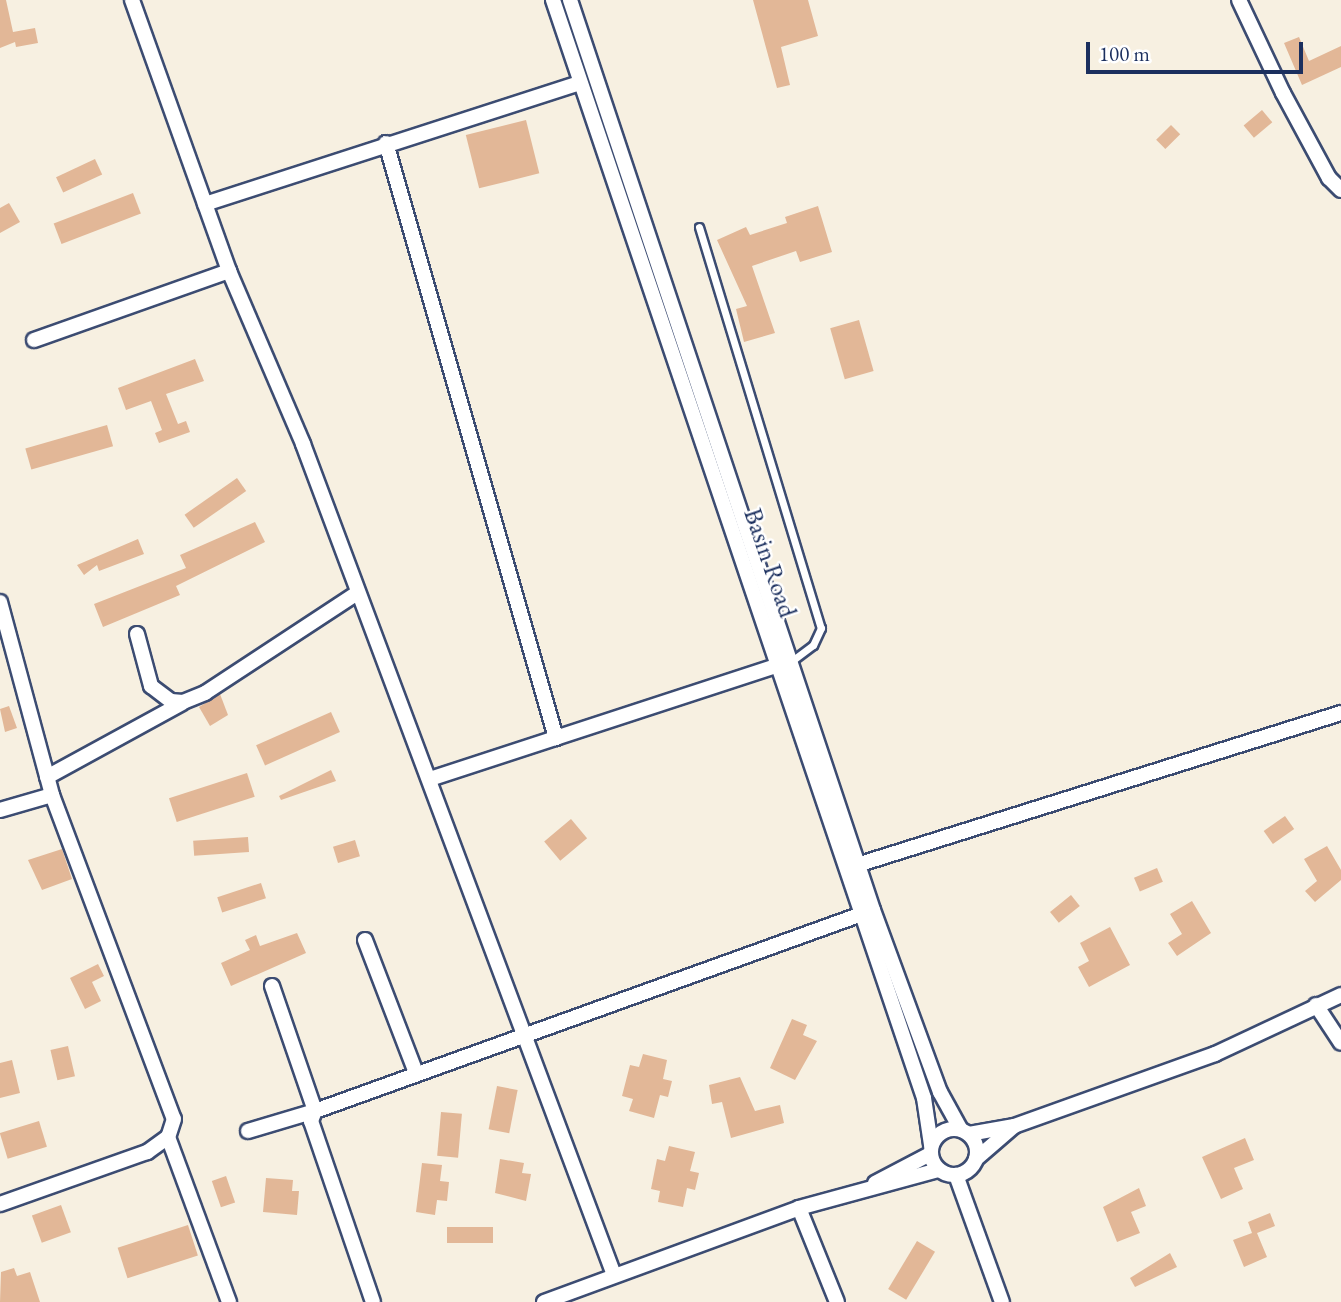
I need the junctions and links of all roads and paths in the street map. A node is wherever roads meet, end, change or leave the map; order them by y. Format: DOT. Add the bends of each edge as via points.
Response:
graph roads {
  1 [pos="132,0"];
  2 [pos="553,0"];
  3 [pos="570,0"];
  4 [pos="1239,0"];
  5 [pos="580,83"];
  6 [pos="386,143"];
  7 [pos="1341,190"];
  8 [pos="205,204"];
  9 [pos="699,227"];
  10 [pos="229,271"];
  11 [pos="34,340"];
  12 [pos="719,440"];
  13 [pos="704,446"];
  14 [pos="356,594"];
  15 [pos="0,602"];
  16 [pos="136,634"];
  17 [pos="786,662"];
  18 [pos="183,702"];
  19 [pos="1341,713"];
  20 [pos="556,738"];
  21 [pos="47,777"];
  22 [pos="430,779"];
  23 [pos="52,795"];
  24 [pos="0,810"];
  25 [pos="860,864"];
  26 [pos="859,915"];
  27 [pos="365,940"];
  28 [pos="272,986"];
  29 [pos="1341,995"];
  30 [pos="1316,1005"];
  31 [pos="526,1032"];
  32 [pos="1341,1043"];
  33 [pos="416,1073"];
  34 [pos="315,1111"];
  35 [pos="1014,1126"];
  36 [pos="248,1131"];
  37 [pos="965,1132"];
  38 [pos="168,1136"];
  39 [pos="931,1149"];
  40 [pos="976,1159"];
  41 [pos="938,1170"];
  42 [pos="956,1175"];
  43 [pos="868,1188"];
  44 [pos="0,1203"];
  45 [pos="799,1208"];
  46 [pos="614,1275"];
  47 [pos="578,1296"];
  48 [pos="229,1302"];
  49 [pos="373,1302"];
  50 [pos="544,1302"];
  51 [pos="838,1302"];
  52 [pos="1002,1302"];
  1 -- 8 [label="street"];
  2 -- 5 [label="street, Basin Road"];
  3 -- 12 [label="street, Basin Road"];
  4 -- 7 [label="street" via="1283,93 1329,178"];
  5 -- 6 [label="street"];
  5 -- 13 [label="street, Basin Road"];
  6 -- 8 [label="street"];
  6 -- 20 [label="street"];
  8 -- 10 [label="street"];
  9 -- 17 [label="lane" via="821,628 813,645"];
  10 -- 11 [label="street"];
  10 -- 14 [label="street" via="303,444"];
  12 -- 13 [label="street"];
  12 -- 17 [label="street, Basin Road"];
  13 -- 17 [label="street, Basin Road"];
  14 -- 18 [label="street" via="205,693"];
  14 -- 22 [label="street"];
  15 -- 21 [label="street"];
  16 -- 18 [label="street" via="151,686 171,702"];
  17 -- 20 [label="street"];
  17 -- 25 [label="street, Basin Road"];
  17 -- 26 [label="street, Basin Road"];
  18 -- 21 [label="street"];
  19 -- 25 [label="street"];
  20 -- 22 [label="street"];
  21 -- 23 [label="street"];
  22 -- 31 [label="street"];
  23 -- 24 [label="street"];
  23 -- 38 [label="street" via="174,1119"];
  25 -- 37 [label="street, Basin Road" via="940,1092"];
  26 -- 31 [label="street"];
  26 -- 39 [label="street, Basin Road" via="924,1098"];
  27 -- 33 [label="street"];
  28 -- 34 [label="street"];
  29 -- 30 [label="street"];
  30 -- 32 [label="street"];
  30 -- 35 [label="street" via="1215,1054"];
  31 -- 33 [label="street"];
  31 -- 46 [label="street"];
  33 -- 34 [label="street"];
  34 -- 36 [label="street"];
  34 -- 49 [label="street" via="311,1121"];
  35 -- 37 [label="street"];
  35 -- 40 [label="street"];
  37 -- 39 [label="street" via="943,1131"];
  37 -- 40 [label="street" via="977,1150"];
  38 -- 44 [label="street" via="147,1152"];
  38 -- 48 [label="street"];
  39 -- 41 [label="street"];
  39 -- 43 [label="street"];
  40 -- 42 [label="street"];
  41 -- 42 [label="street"];
  41 -- 43 [label="street"];
  42 -- 52 [label="street"];
  43 -- 45 [label="street"];
  45 -- 46 [label="street"];
  45 -- 51 [label="street"];
  46 -- 47 [label="street"];
  47 -- 50 [label="street"];
}
